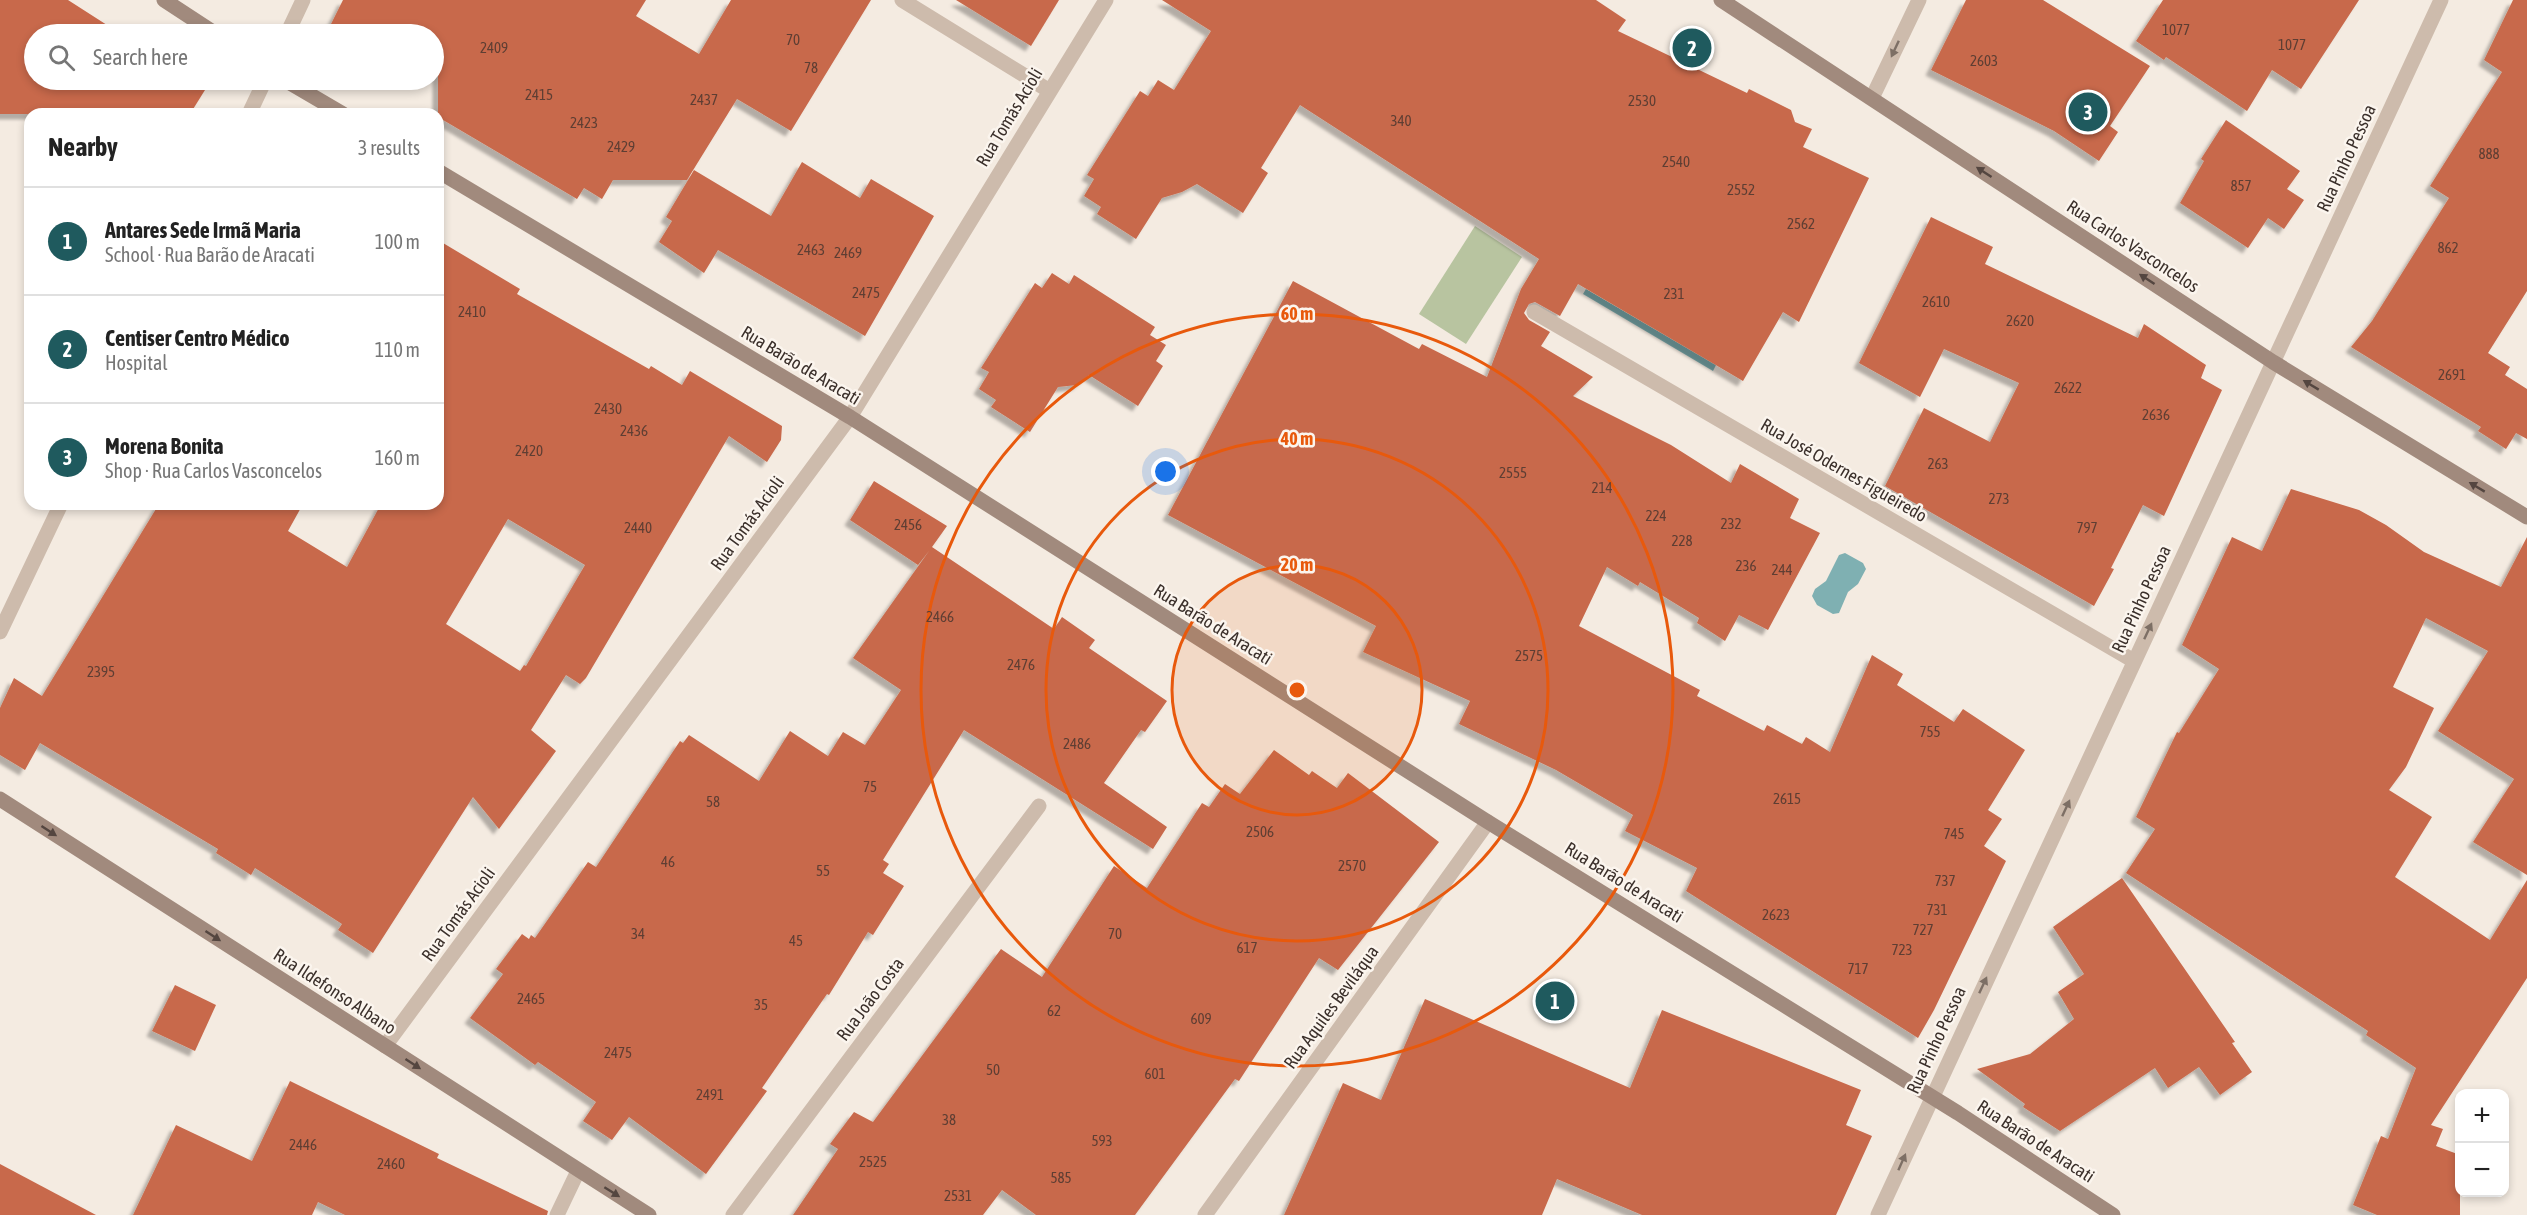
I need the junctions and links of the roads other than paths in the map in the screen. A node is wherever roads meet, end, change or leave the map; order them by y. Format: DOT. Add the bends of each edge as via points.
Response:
graph roads {
  1 [pos="164,0"];
  2 [pos="303,0"];
  3 [pos="902,0"];
  4 [pos="1106,0"];
  5 [pos="1721,0"];
  6 [pos="1919,0"];
  7 [pos="2440,0"];
  8 [pos="201,24"];
  9 [pos="292,24"];
  10 [pos="260,90"];
  11 [pos="302,90"];
  12 [pos="1048,90"];
  13 [pos="1872,98"];
  14 [pos="252,108"];
  15 [pos="333,108"];
  16 [pos="444,175"];
  17 [pos="1534,312"];
  18 [pos="2273,362"];
  19 [pos="850,417"];
  20 [pos="58,510"];
  21 [pos="2527,517"];
  22 [pos="0,632"];
  23 [pos="2133,661"];
  24 [pos="0,799"];
  25 [pos="1039,806"];
  26 [pos="1488,822"];
  27 [pos="385,1046"];
  28 [pos="1931,1097"];
  29 [pos="578,1171"];
  30 [pos="557,1215"];
  31 [pos="649,1215"];
  32 [pos="733,1215"];
  33 [pos="1205,1215"];
  34 [pos="1878,1215"];
  35 [pos="2113,1215"];
  1 -- 8 [label="street"];
  2 -- 9 [label="street"];
  3 -- 12 [label="street"];
  4 -- 12 [label="street, Rua Tomás Acioli"];
  5 -- 13 [label="street, Rua Carlos Vasconcelos"];
  6 -- 13 [label="street, one-way"];
  7 -- 18 [label="street, Rua Pinho Pessoa"];
  10 -- 14 [label="street"];
  11 -- 15 [label="street"];
  12 -- 19 [label="street, Rua Tomás Acioli"];
  18 -- 13 [label="street, Rua Carlos Vasconcelos, one-way"];
  16 -- 19 [label="street, Rua Barão de Aracati"];
  17 -- 23 [label="street, Rua José Odernes Figueiredo"];
  21 -- 18 [label="street, Rua Carlos Vasconcelos, one-way"];
  23 -- 18 [label="street, Rua Pinho Pessoa, one-way"];
  19 -- 26 [label="street, Rua Barão de Aracati"];
  19 -- 27 [label="street, Rua Tomás Acioli"];
  20 -- 22 [label="street"];
  28 -- 23 [label="street, Rua Pinho Pessoa, one-way"];
  24 -- 27 [label="street, Rua Ildefonso Albano, one-way"];
  25 -- 32 [label="street, Rua João Costa"];
  26 -- 28 [label="street, Rua Barão de Aracati"];
  26 -- 33 [label="street, Rua Aquiles Beviláqua"];
  27 -- 29 [label="street, Rua Ildefonso Albano, one-way"];
  34 -- 28 [label="street, Rua Pinho Pessoa, one-way"];
  28 -- 35 [label="street, Rua Barão de Aracati"];
  29 -- 30 [label="street"];
  29 -- 31 [label="street, Rua Ildefonso Albano, one-way"];
}
